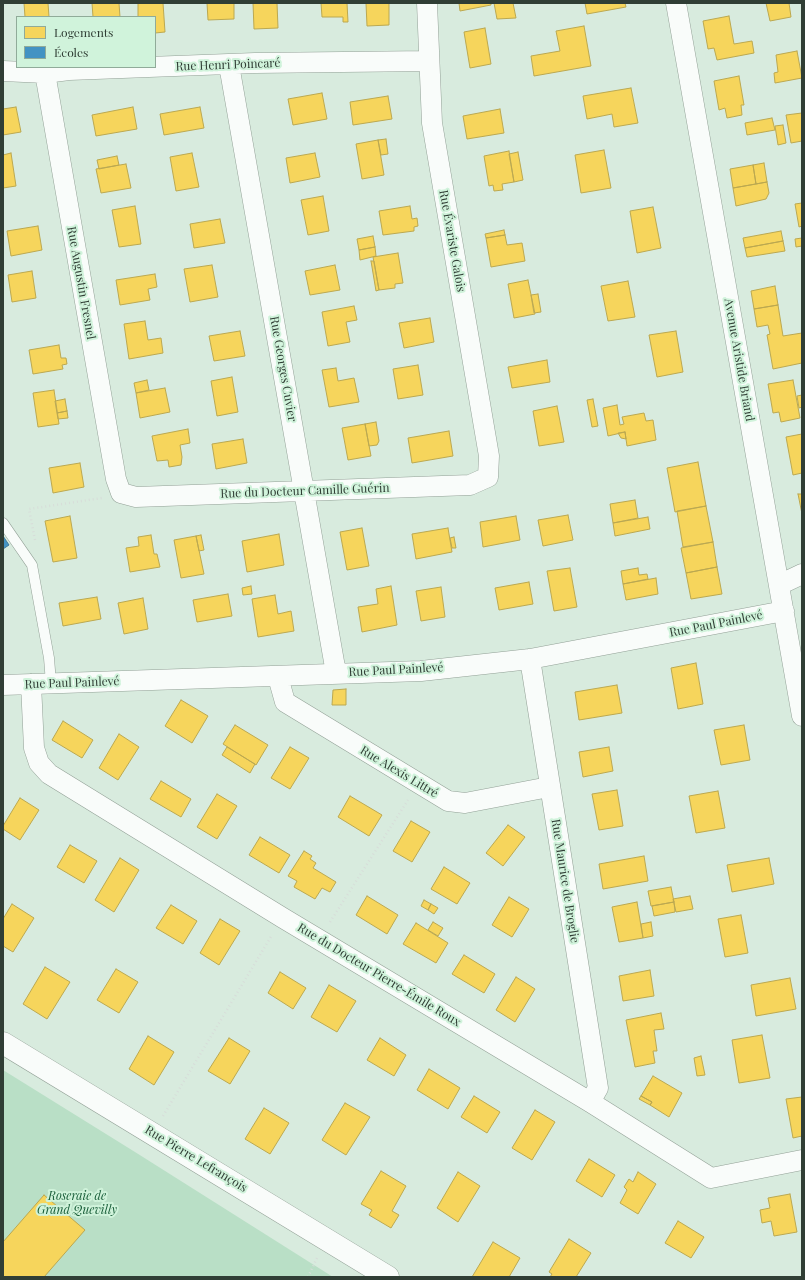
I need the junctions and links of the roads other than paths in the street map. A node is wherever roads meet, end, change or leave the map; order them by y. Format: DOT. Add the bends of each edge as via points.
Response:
graph roads {
  1 [pos="427,3"];
  2 [pos="676,3"];
  3 [pos="429,61"];
  4 [pos="230,65"];
  5 [pos="156,67"];
  6 [pos="133,68"];
  7 [pos="3,71"];
  8 [pos="45,73"];
  9 [pos="488,477"];
  10 [pos="304,490"];
  11 [pos="121,493"];
  12 [pos="3,523"];
  13 [pos="802,574"];
  14 [pos="779,585"];
  15 [pos="784,611"];
  16 [pos="530,659"];
  17 [pos="336,673"];
  18 [pos="278,677"];
  19 [pos="41,683"];
  20 [pos="3,685"];
  21 [pos="802,716"];
  22 [pos="550,787"];
  23 [pos="3,1043"];
  24 [pos="590,1102"];
  25 [pos="802,1160"];
  26 [pos="388,1277"];
  1 -- 3 [label="street, Rue Évariste Galois"];
  2 -- 14 [label="street, Avenue Aristide Briand"];
  3 -- 4 [label="street, Rue Henri Poincaré"];
  3 -- 9 [label="street, Rue Évariste Galois" via="432,123 489,456"];
  4 -- 5 [label="street, Rue Henri Poincaré"];
  4 -- 10 [label="street, Rue Georges Cuvier"];
  6 -- 8 [label="street, Rue Henri Poincaré"];
  7 -- 8 [label="street, Rue Henri Poincaré"];
  8 -- 11 [label="street, Rue Augustin Fresnel" via="116,479"];
  9 -- 10 [label="street, Rue du Docteur Camille Guérin" via="470,485"];
  10 -- 11 [label="street, Rue du Docteur Camille Guérin" via="136,498"];
  10 -- 17 [label="street, Rue Georges Cuvier"];
  12 -- 19 [label="lane" via="32,565 50,658"];
  13 -- 14 [label="street"];
  14 -- 15 [label="street, Avenue Aristide Briand"];
  15 -- 16 [label="street, Rue Paul Painlevé"];
  15 -- 21 [label="street, Avenue Aristide Briand"];
  16 -- 17 [label="street, Rue Paul Painlevé" via="421,671"];
  16 -- 22 [label="street, Rue Maurice de Broglie"];
  17 -- 18 [label="street, Rue Paul Painlevé"];
  18 -- 19 [label="street, Rue Paul Painlevé"];
  18 -- 22 [label="street, Rue Alexis Littré" via="285,702 448,801 465,803"];
  19 -- 20 [label="street, Rue Paul Painlevé"];
  19 -- 24 [label="street, Rue du Docteur Pierre-Émile Roux" via="34,748 38,763 49,774"];
  22 -- 24 [label="street, Rue Maurice de Broglie" via="598,1088"];
  23 -- 26 [label="street, Rue Pierre Lefrançois"];
  24 -- 25 [label="street, Rue du Docteur Pierre-Émile Roux" via="711,1178"];
}
